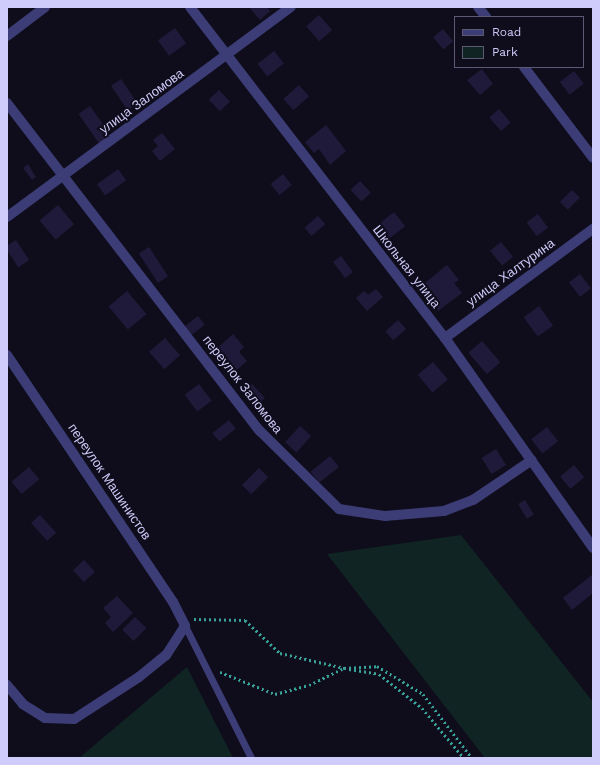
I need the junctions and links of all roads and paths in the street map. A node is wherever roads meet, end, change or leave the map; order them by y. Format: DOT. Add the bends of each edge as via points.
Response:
graph roads {
  1 [pos="45,7"];
  2 [pos="190,7"];
  3 [pos="292,7"];
  4 [pos="478,7"];
  5 [pos="485,16"];
  6 [pos="7,36"];
  7 [pos="227,55"];
  8 [pos="525,68"];
  9 [pos="7,103"];
  10 [pos="593,158"];
  11 [pos="63,175"];
  12 [pos="7,217"];
  13 [pos="593,229"];
  14 [pos="445,338"];
  15 [pos="7,355"];
  16 [pos="532,460"];
  17 [pos="593,548"];
  18 [pos="183,622"];
  19 [pos="217,668"];
  20 [pos="344,668"];
  21 [pos="7,685"];
  22 [pos="251,758"];
  23 [pos="464,758"];
  24 [pos="472,758"];
  1 -- 6 [label="street"];
  2 -- 7 [label="street, Школьная улица"];
  3 -- 7 [label="street, улица Заломова"];
  4 -- 5 [label="street"];
  7 -- 11 [label="street, улица Заломова"];
  7 -- 14 [label="street, Школьная улица"];
  8 -- 10 [label="street"];
  9 -- 11 [label="street, переулок Заломова"];
  11 -- 12 [label="street, улица Заломова"];
  11 -- 16 [label="street, переулок Заломова" via="260,431 339,509 385,516 444,511 473,500"];
  13 -- 14 [label="street, улица Халтурина"];
  14 -- 16 [label="street, Школьная улица"];
  15 -- 18 [label="street, переулок Машинистов" via="76,454"];
  16 -- 17 [label="street, Школьная улица"];
  18 -- 20 [label="path" via="245,620 280,653"];
  18 -- 21 [label="street" via="166,655 139,677 74,719 45,718 24,704"];
  18 -- 22 [label="lane"];
  19 -- 20 [label="path" via="222,674 275,694 309,685"];
  20 -- 23 [label="path" via="379,674 422,708"];
  20 -- 24 [label="path" via="377,666 423,694"];
}
